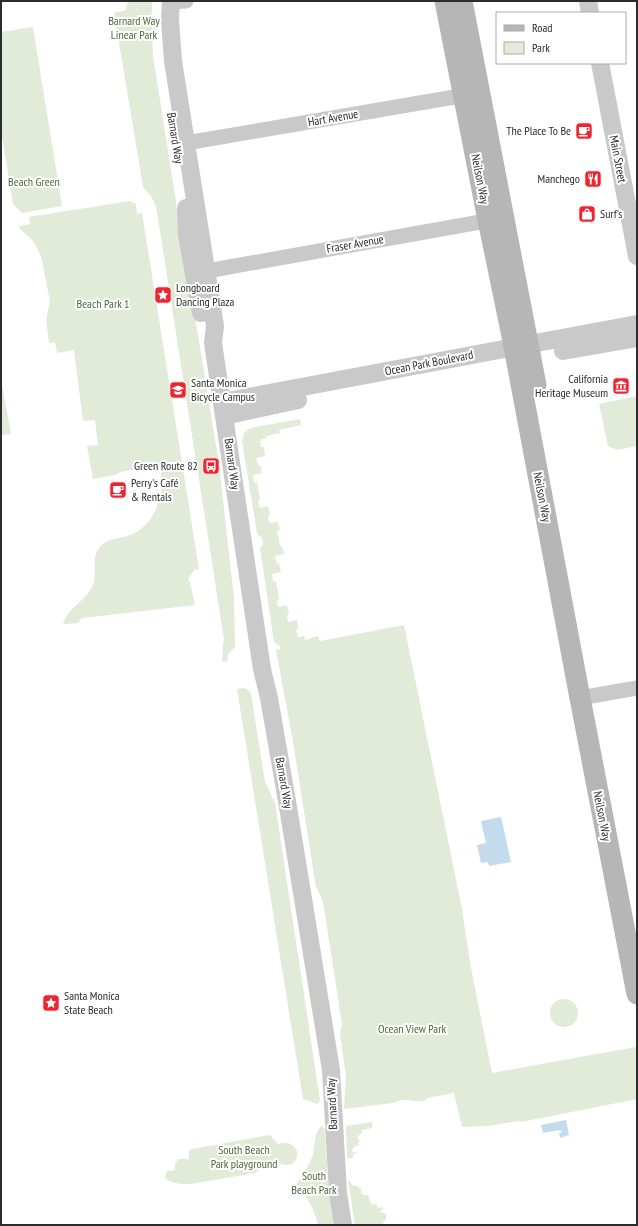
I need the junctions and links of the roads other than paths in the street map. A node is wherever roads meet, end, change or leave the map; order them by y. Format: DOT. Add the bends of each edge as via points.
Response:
graph roads {
  1 [pos="172,1"];
  2 [pos="445,1"];
  3 [pos="462,1"];
  4 [pos="588,1"];
  5 [pos="590,12"];
  6 [pos="600,64"];
  7 [pos="472,94"];
  8 [pos="186,143"];
  9 [pos="496,219"];
  10 [pos="637,256"];
  11 [pos="207,270"];
  12 [pos="637,324"];
  13 [pos="637,338"];
  14 [pos="213,344"];
  15 [pos="522,352"];
  16 [pos="223,409"];
  17 [pos="637,688"];
  18 [pos="587,697"];
  19 [pos="637,924"];
  20 [pos="637,994"];
  21 [pos="343,1225"];
  1 -- 8 [label="street, Barnard Way" via="170,19 173,61"];
  1 -- 14 [label="street, Barnard Way" via="161,42 187,213 187,235 203,324"];
  2 -- 7 [label="main road, Neilson Way"];
  3 -- 7 [label="main road, Neilson Way"];
  4 -- 5 [label="street"];
  6 -- 10 [label="street, Main Street"];
  7 -- 8 [label="street, Hart Avenue"];
  7 -- 9 [label="main road, Neilson Way"];
  8 -- 11 [label="street, Barnard Way"];
  9 -- 11 [label="street, Fraser Avenue"];
  9 -- 15 [label="main road, Neilson Way" via="511,331"];
  11 -- 14 [label="street, Barnard Way" via="215,326"];
  12 -- 15 [label="street, Ocean Park Boulevard"];
  13 -- 15 [label="street, Ocean Park Boulevard"];
  14 -- 16 [label="street, Barnard Way"];
  15 -- 16 [label="street, Ocean Park Boulevard"];
  15 -- 18 [label="main road, Neilson Way"];
  16 -- 21 [label="street, Barnard Way" via="262,669 284,780 331,1070 337,1186"];
  17 -- 18 [label="street"];
  18 -- 19 [label="main road, Neilson Way"];
  18 -- 20 [label="main road, Neilson Way"];
}
